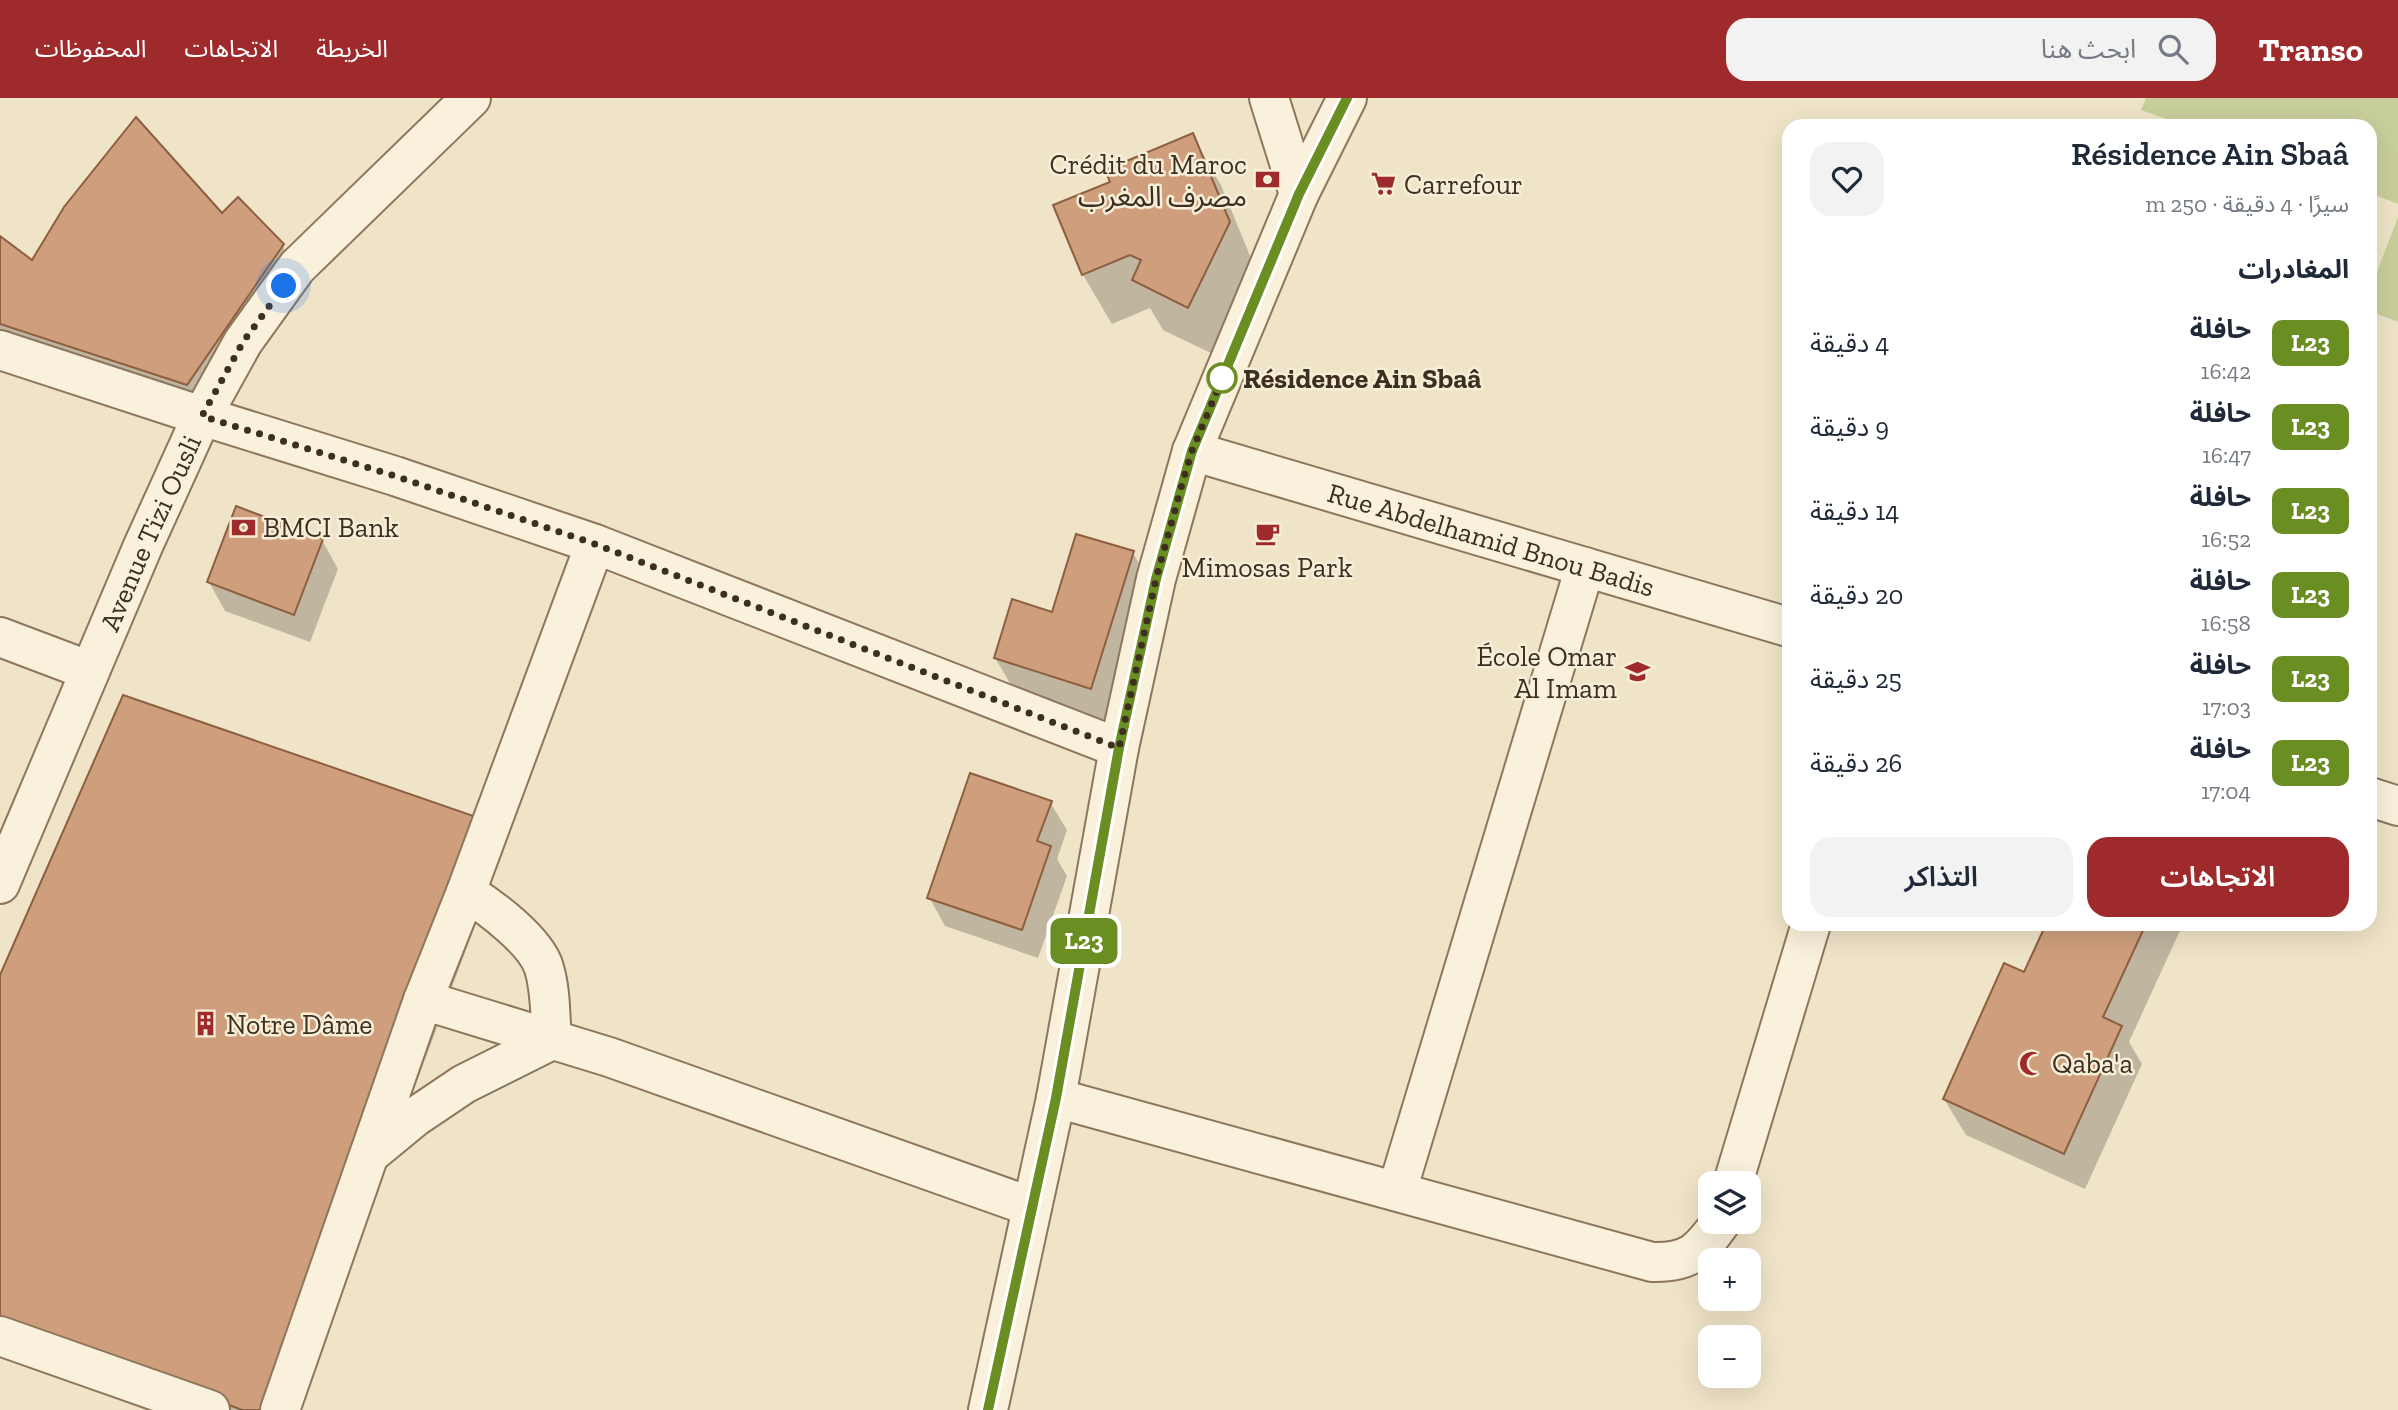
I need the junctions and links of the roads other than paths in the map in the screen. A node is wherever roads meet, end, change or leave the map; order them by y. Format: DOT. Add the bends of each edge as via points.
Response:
graph roads {
  1 [pos="471,98"];
  2 [pos="1269,98"];
  3 [pos="1347,98"];
  4 [pos="1299,194"];
  5 [pos="0,350"];
  6 [pos="202,416"];
  7 [pos="1192,451"];
  8 [pos="595,544"];
  9 [pos="1585,568"];
  10 [pos="1782,625"];
  11 [pos="0,637"];
  12 [pos="90,671"];
  13 [pos="1119,748"];
  14 [pos="2377,799"];
  15 [pos="2398,806"];
  16 [pos="0,884"];
  17 [pos="466,892"];
  18 [pos="1809,931"];
  19 [pos="423,1000"];
  20 [pos="552,1040"];
  21 [pos="1056,1098"];
  22 [pos="370,1154"];
  23 [pos="1737,1171"];
  24 [pos="1397,1191"];
  25 [pos="1032,1207"];
  26 [pos="1712,1234"];
  27 [pos="0,1336"];
  28 [pos="210,1410"];
  29 [pos="280,1410"];
  30 [pos="988,1410"];
  1 -- 6 [label="street, Avenue Tizi Ousli" via="297,267 243,342"];
  2 -- 4 [label="street"];
  3 -- 4 [label="street"];
  4 -- 7 [label="street"];
  5 -- 6 [label="street"];
  6 -- 8 [label="street"];
  6 -- 12 [label="street, Avenue Tizi Ousli"];
  7 -- 9 [label="street, Rue Abdelhamid Bnou Badis"];
  7 -- 13 [label="street" via="1156,579"];
  8 -- 13 [label="street"];
  8 -- 17 [label="street"];
  9 -- 10 [label="street, Rue Abdelhamid Bnou Badis"];
  9 -- 24 [label="street"];
  11 -- 12 [label="street"];
  12 -- 16 [label="street, Avenue Tizi Ousli"];
  13 -- 21 [label="street"];
  14 -- 15 [label="street"];
  17 -- 19 [label="street"];
  17 -- 20 [label="street" via="511,926 544,966"];
  18 -- 23 [label="street"];
  19 -- 20 [label="street"];
  19 -- 22 [label="street"];
  20 -- 22 [label="street" via="464,1084 415,1116"];
  20 -- 25 [label="street"];
  21 -- 24 [label="street"];
  21 -- 25 [label="street"];
  22 -- 29 [label="street"];
  24 -- 26 [label="street" via="1652,1262 1686,1259"];
  25 -- 30 [label="street"];
  27 -- 28 [label="street"];
}
